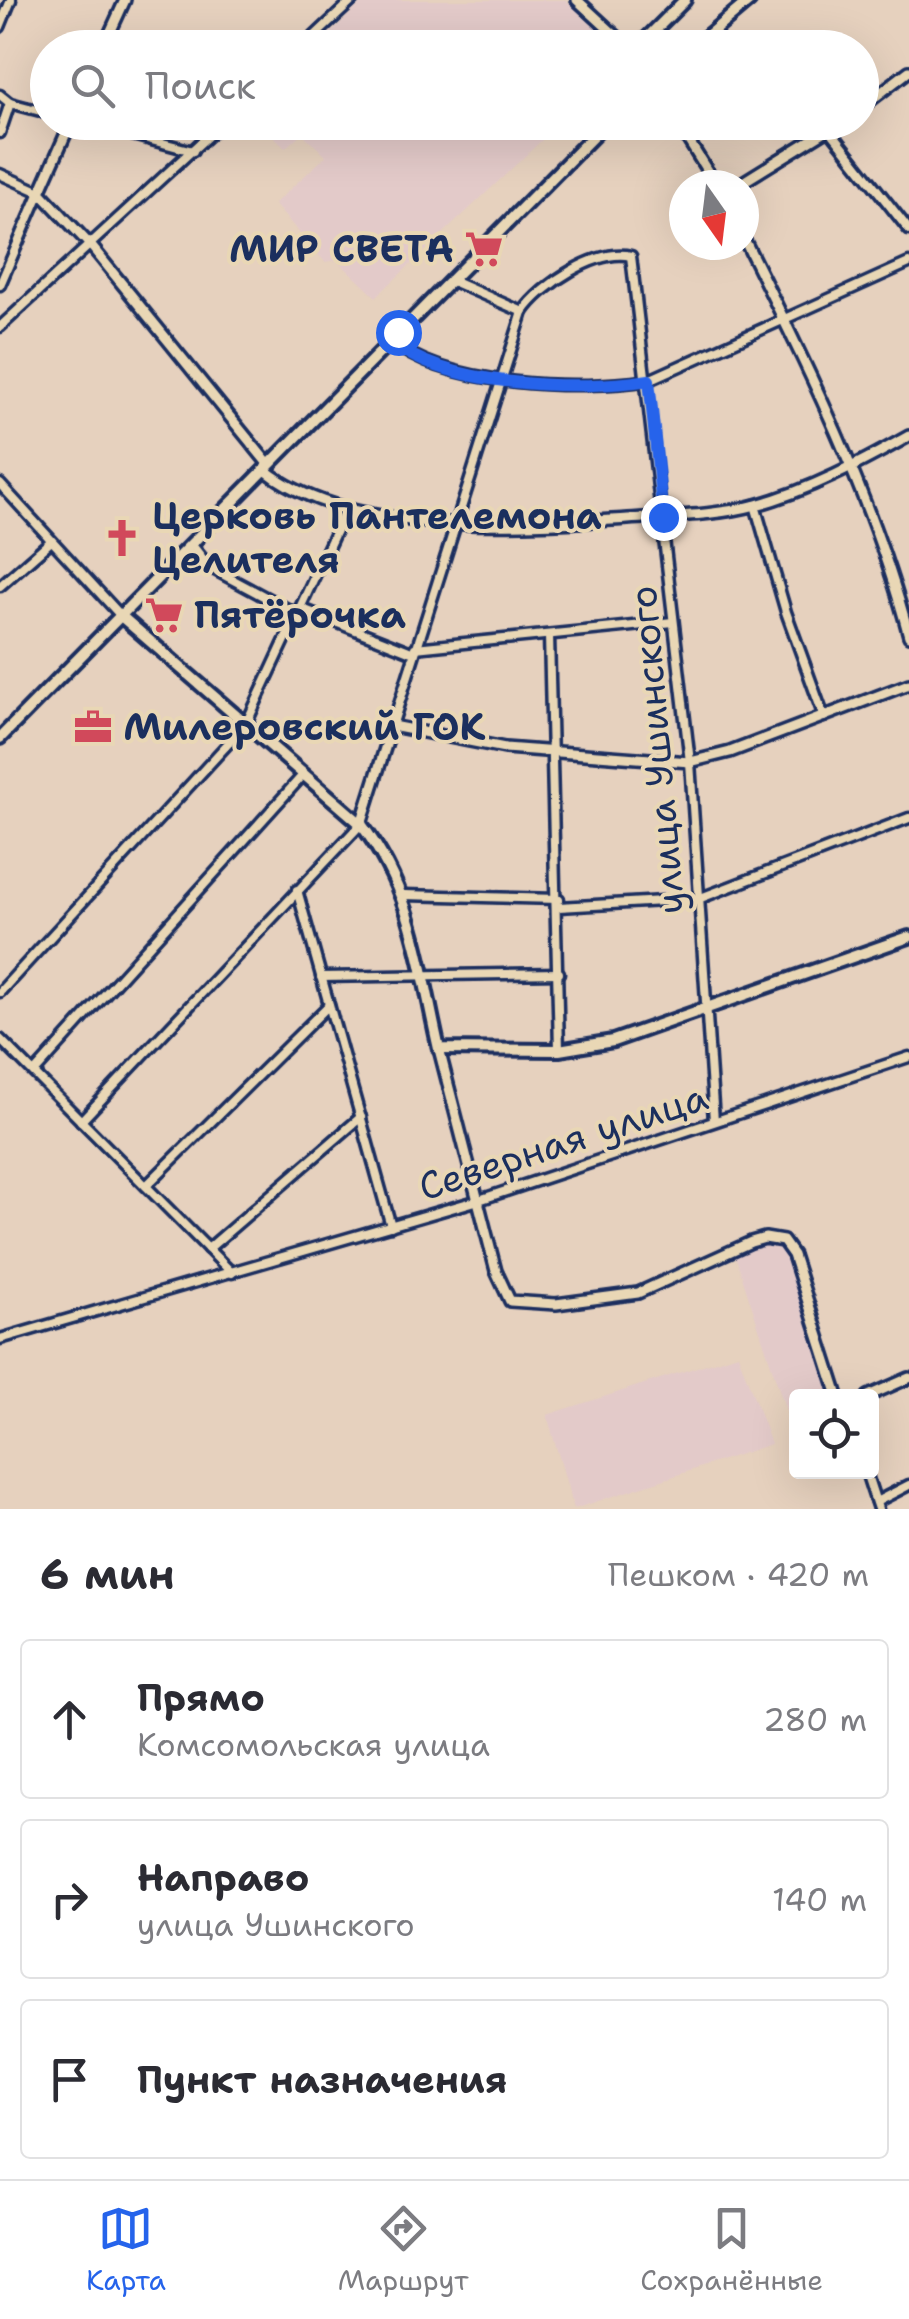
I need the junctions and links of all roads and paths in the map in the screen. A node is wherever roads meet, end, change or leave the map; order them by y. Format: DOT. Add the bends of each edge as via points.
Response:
graph roads {
  1 [pos="11,0"];
  2 [pos="124,0"];
  3 [pos="352,0"];
  4 [pos="577,0"];
  5 [pos="685,0"];
  6 [pos="750,0"];
  7 [pos="0,27"];
  8 [pos="110,30"];
  9 [pos="321,30"];
  10 [pos="610,30"];
  11 [pos="658,30"];
  12 [pos="714,30"];
  13 [pos="909,71"];
  14 [pos="879,93"];
  15 [pos="0,96"];
  16 [pos="10,104"];
  17 [pos="30,109"];
  18 [pos="0,133"];
  19 [pos="62,140"];
  20 [pos="148,140"];
  21 [pos="204,140"];
  22 [pos="589,140"];
  23 [pos="688,140"];
  24 [pos="813,140"];
  25 [pos="838,140"];
  26 [pos="192,152"];
  27 [pos="707,170"];
  28 [pos="759,172"];
  29 [pos="0,174"];
  30 [pos="40,192"];
  31 [pos="909,230"];
  32 [pos="92,247"];
  33 [pos="754,260"];
  34 [pos="909,263"];
  35 [pos="448,279"];
  36 [pos="0,285"];
  37 [pos="524,312"];
  38 [pos="785,322"];
  39 [pos="0,327"];
  40 [pos="390,340"];
  41 [pos="649,380"];
  42 [pos="502,382"];
  43 [pos="909,436"];
  44 [pos="267,468"];
  45 [pos="848,470"];
  46 [pos="0,484"];
  47 [pos="755,505"];
  48 [pos="346,509"];
  49 [pos="663,517"];
  50 [pos="458,525"];
  51 [pos="50,542"];
  52 [pos="192,544"];
  53 [pos="0,586"];
  54 [pos="299,611"];
  55 [pos="121,616"];
  56 [pos="674,622"];
  57 [pos="549,635"];
  58 [pos="909,636"];
  59 [pos="415,651"];
  60 [pos="909,684"];
  61 [pos="824,717"];
  62 [pos="246,724"];
  63 [pos="392,726"];
  64 [pos="0,738"];
  65 [pos="553,752"];
  66 [pos="690,762"];
  67 [pos="304,774"];
  68 [pos="909,818"];
  69 [pos="361,824"];
  70 [pos="297,890"];
  71 [pos="404,895"];
  72 [pos="698,900"];
  73 [pos="559,904"];
  74 [pos="909,937"];
  75 [pos="559,973"];
  76 [pos="422,975"];
  77 [pos="321,976"];
  78 [pos="0,992"];
  79 [pos="329,1005"];
  80 [pos="705,1011"];
  81 [pos="0,1039"];
  82 [pos="439,1048"];
  83 [pos="559,1050"];
  84 [pos="909,1057"];
  85 [pos="34,1073"];
  86 [pos="361,1117"];
  87 [pos="81,1120"];
  88 [pos="714,1121"];
  89 [pos="146,1186"];
  90 [pos="479,1200"];
  91 [pos="392,1226"];
  92 [pos="208,1249"];
  93 [pos="232,1273"];
  94 [pos="0,1338"];
  95 [pos="909,1378"];
  96 [pos="836,1389"];
  97 [pos="879,1391"];
  98 [pos="868,1479"];
  99 [pos="909,1485"];
  100 [pos="877,1506"];
  1 -- 7 [label="street"];
  2 -- 8 [label="street"];
  3 -- 9 [label="street"];
  4 -- 10 [label="street"];
  5 -- 11 [label="main road"];
  6 -- 12 [label="main road"];
  13 -- 14 [label="street"];
  15 -- 16 [label="street"];
  16 -- 17 [label="street"];
  16 -- 18 [label="street"];
  19 -- 30 [label="street"];
  20 -- 26 [label="street"];
  21 -- 26 [label="street"];
  22 -- 35 [label="main road"];
  23 -- 27 [label="street"];
  24 -- 28 [label="street"];
  25 -- 31 [label="street"];
  26 -- 32 [label="street"];
  29 -- 30 [label="street"];
  30 -- 32 [label="street"];
  30 -- 36 [label="street"];
  32 -- 39 [label="street"];
  32 -- 44 [label="street"];
  33 -- 38 [label="street"];
  34 -- 38 [label="street"];
  35 -- 37 [label="street"];
  35 -- 40 [label="main road"];
  37 -- 41 [label="street, улица Ушинского" via="534,296 566,276 608,258 632,256"];
  37 -- 42 [label="street"];
  38 -- 41 [label="street"];
  38 -- 45 [label="street"];
  40 -- 42 [label="street" via="418,359"];
  40 -- 44 [label="main road"];
  41 -- 42 [label="street" via="586,386"];
  41 -- 49 [label="street, улица Ушинского"];
  42 -- 50 [label="street"];
  43 -- 45 [label="street"];
  44 -- 48 [label="street" via="282,482"];
  44 -- 52 [label="main road"];
  45 -- 47 [label="street"];
  45 -- 58 [label="street"];
  46 -- 51 [label="street"];
  47 -- 49 [label="street"];
  47 -- 61 [label="street"];
  48 -- 50 [label="street"];
  48 -- 54 [label="street"];
  49 -- 50 [label="street"];
  49 -- 56 [label="street, улица Ушинского"];
  50 -- 59 [label="street"];
  51 -- 53 [label="street"];
  51 -- 55 [label="street"];
  52 -- 54 [label="street" via="209,567"];
  52 -- 55 [label="main road"];
  54 -- 59 [label="street"];
  54 -- 62 [label="street"];
  55 -- 62 [label="main road"];
  55 -- 64 [label="main road"];
  56 -- 57 [label="street"];
  56 -- 66 [label="street, улица Ушинского"];
  57 -- 59 [label="street"];
  57 -- 65 [label="street"];
  59 -- 63 [label="street"];
  60 -- 61 [label="street"];
  61 -- 66 [label="street"];
  62 -- 67 [label="main road"];
  62 -- 78 [label="street"];
  63 -- 65 [label="street"];
  63 -- 69 [label="street"];
  65 -- 66 [label="street"];
  65 -- 73 [label="street"];
  66 -- 72 [label="street, улица Ушинского"];
  67 -- 69 [label="main road"];
  67 -- 85 [label="street"];
  68 -- 72 [label="street"];
  69 -- 70 [label="street"];
  69 -- 71 [label="main road" via="389,860"];
  70 -- 77 [label="street"];
  70 -- 87 [label="street"];
  71 -- 73 [label="street"];
  71 -- 76 [label="main road"];
  72 -- 73 [label="street"];
  72 -- 80 [label="street, улица Ушинского"];
  73 -- 75 [label="street"];
  74 -- 80 [label="main road"];
  75 -- 76 [label="street"];
  75 -- 83 [label="street"];
  76 -- 77 [label="street"];
  76 -- 82 [label="main road"];
  77 -- 79 [label="street"];
  79 -- 86 [label="street"];
  79 -- 89 [label="street"];
  80 -- 83 [label="main road"];
  80 -- 88 [label="street, улица Ушинского"];
  81 -- 85 [label="street"];
  82 -- 83 [label="main road"];
  82 -- 90 [label="street"];
  84 -- 88 [label="street, Северная улица"];
  85 -- 87 [label="street"];
  86 -- 91 [label="street"];
  86 -- 92 [label="street"];
  87 -- 89 [label="street"];
  88 -- 90 [label="street, Северная улица"];
  89 -- 92 [label="street"];
  90 -- 91 [label="street, Северная улица"];
  90 -- 96 [label="street" via="500,1286 510,1301 556,1304 638,1293 774,1238 790,1247"];
  91 -- 93 [label="street, Северная улица"];
  92 -- 93 [label="street"];
  93 -- 94 [label="street, Северная улица"];
  95 -- 97 [label="street"];
  98 -- 100 [label="street"];
  99 -- 100 [label="street"];
}
